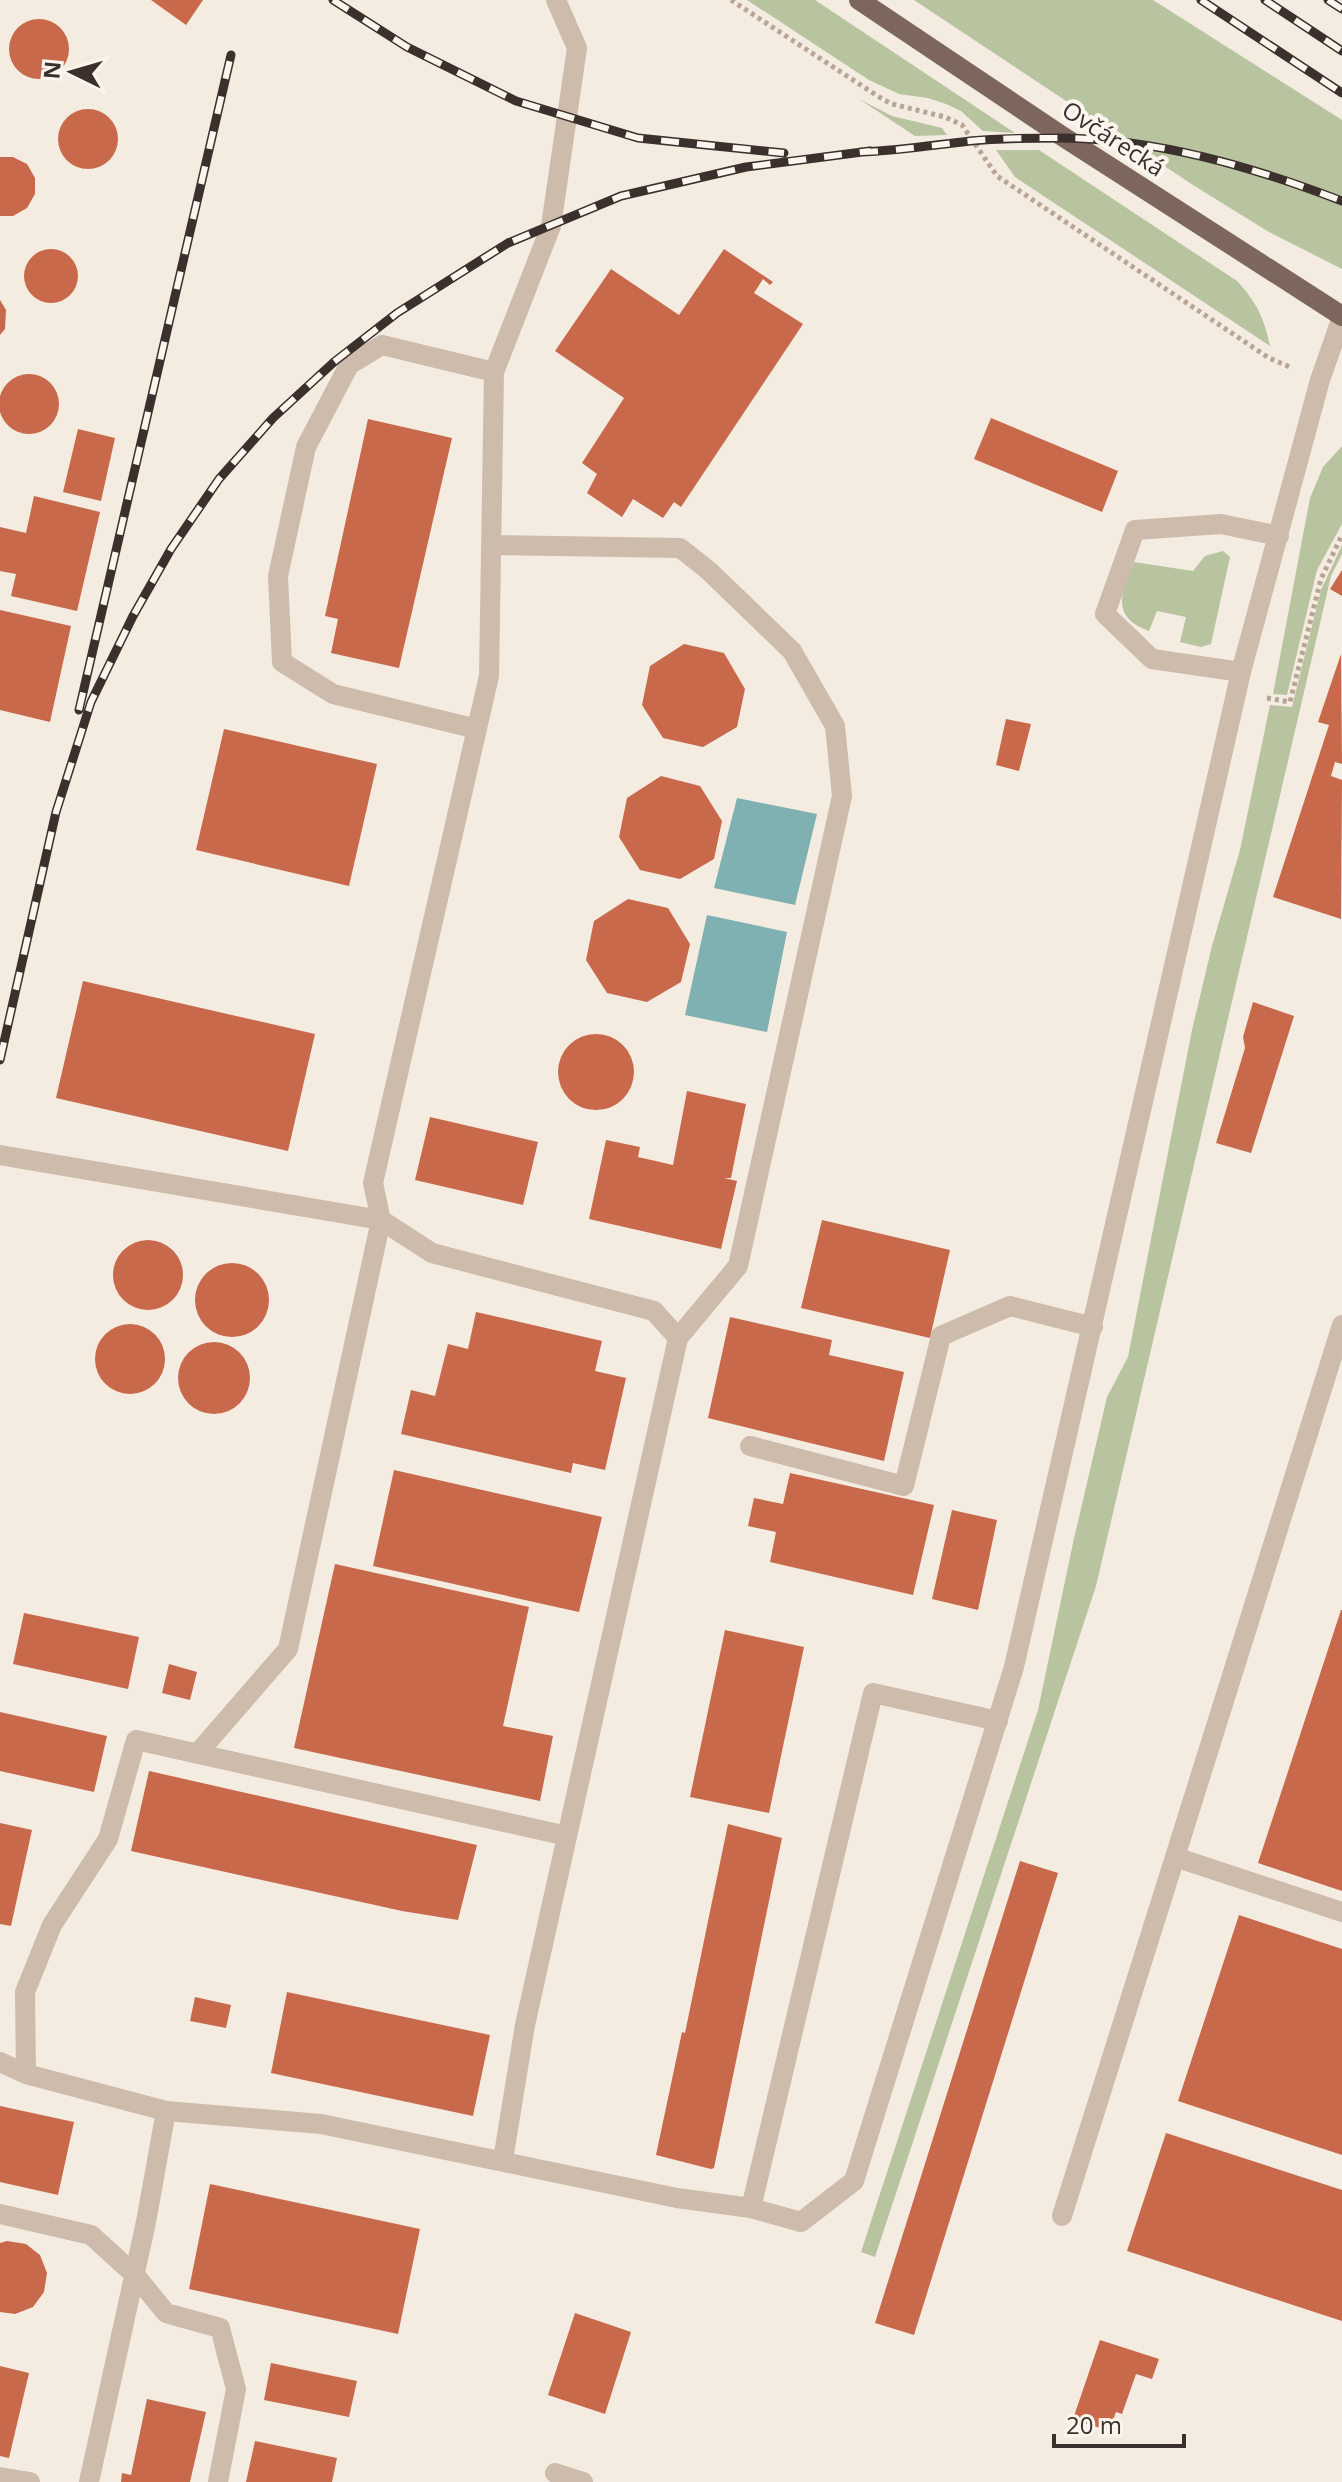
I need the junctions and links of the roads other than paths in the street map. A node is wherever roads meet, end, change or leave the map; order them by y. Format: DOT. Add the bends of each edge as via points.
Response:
graph roads {
  1 [pos="556,0"];
  2 [pos="859,0"];
  3 [pos="1342,317"];
  4 [pos="494,372"];
  5 [pos="1279,536"];
  6 [pos="491,545"];
  7 [pos="1241,672"];
  8 [pos="477,729"];
  9 [pos="0,1155"];
  10 [pos="381,1220"];
  11 [pos="1342,1325"];
  12 [pos="1093,1327"];
  13 [pos="678,1338"];
  14 [pos="750,1446"];
  15 [pos="998,1721"];
  16 [pos="197,1754"];
  17 [pos="567,1836"];
  18 [pos="1175,1857"];
  19 [pos="1342,1912"];
  20 [pos="0,2062"];
  21 [pos="26,2074"];
  22 [pos="166,2111"];
  23 [pos="503,2160"];
  24 [pos="751,2208"];
  25 [pos="0,2214"];
  26 [pos="1062,2216"];
  27 [pos="135,2275"];
  28 [pos="555,2473"];
  29 [pos="0,2477"];
  30 [pos="30,2482"];
  31 [pos="89,2482"];
  32 [pos="218,2482"];
  33 [pos="583,2482"];
  1 -- 4 [label="lane" via="577,48 551,226"];
  2 -- 3 [label="main road, Ovčárecká"];
  3 -- 5 [label="lane"];
  4 -- 6 [label="lane"];
  4 -- 8 [label="lane" via="382,345 349,365 306,447 278,576 282,662 333,694"];
  5 -- 7 [label="lane"];
  5 -- 7 [label="lane" via="1221,524 1135,530 1105,614 1152,659"];
  6 -- 8 [label="lane" via="489,676"];
  6 -- 13 [label="lane" via="680,548 792,651 835,726 842,796 738,1266"];
  7 -- 12 [label="lane"];
  8 -- 10 [label="lane" via="373,1183"];
  9 -- 10 [label="lane"];
  10 -- 13 [label="lane" via="432,1253 654,1311"];
  10 -- 16 [label="lane" via="288,1649"];
  11 -- 18 [label="lane"];
  12 -- 14 [label="lane" via="1010,1306 941,1336 904,1486"];
  12 -- 15 [label="lane"];
  13 -- 17 [label="lane"];
  15 -- 24 [label="lane" via="854,2181 801,2222"];
  15 -- 24 [label="lane" via="873,1693"];
  16 -- 17 [label="lane"];
  16 -- 21 [label="lane" via="136,1740 108,1839 52,1925 25,1992"];
  17 -- 23 [label="lane" via="525,2025"];
  18 -- 19 [label="lane"];
  18 -- 26 [label="lane"];
  20 -- 21 [label="lane"];
  21 -- 22 [label="lane"];
  22 -- 23 [label="lane" via="321,2124"];
  22 -- 27 [label="lane"];
  23 -- 24 [label="lane" via="677,2198"];
  25 -- 27 [label="lane" via="91,2235"];
  27 -- 31 [label="lane"];
  27 -- 32 [label="lane" via="166,2313 220,2328 236,2389"];
  28 -- 33 [label="lane"];
  29 -- 30 [label="lane"];
}
